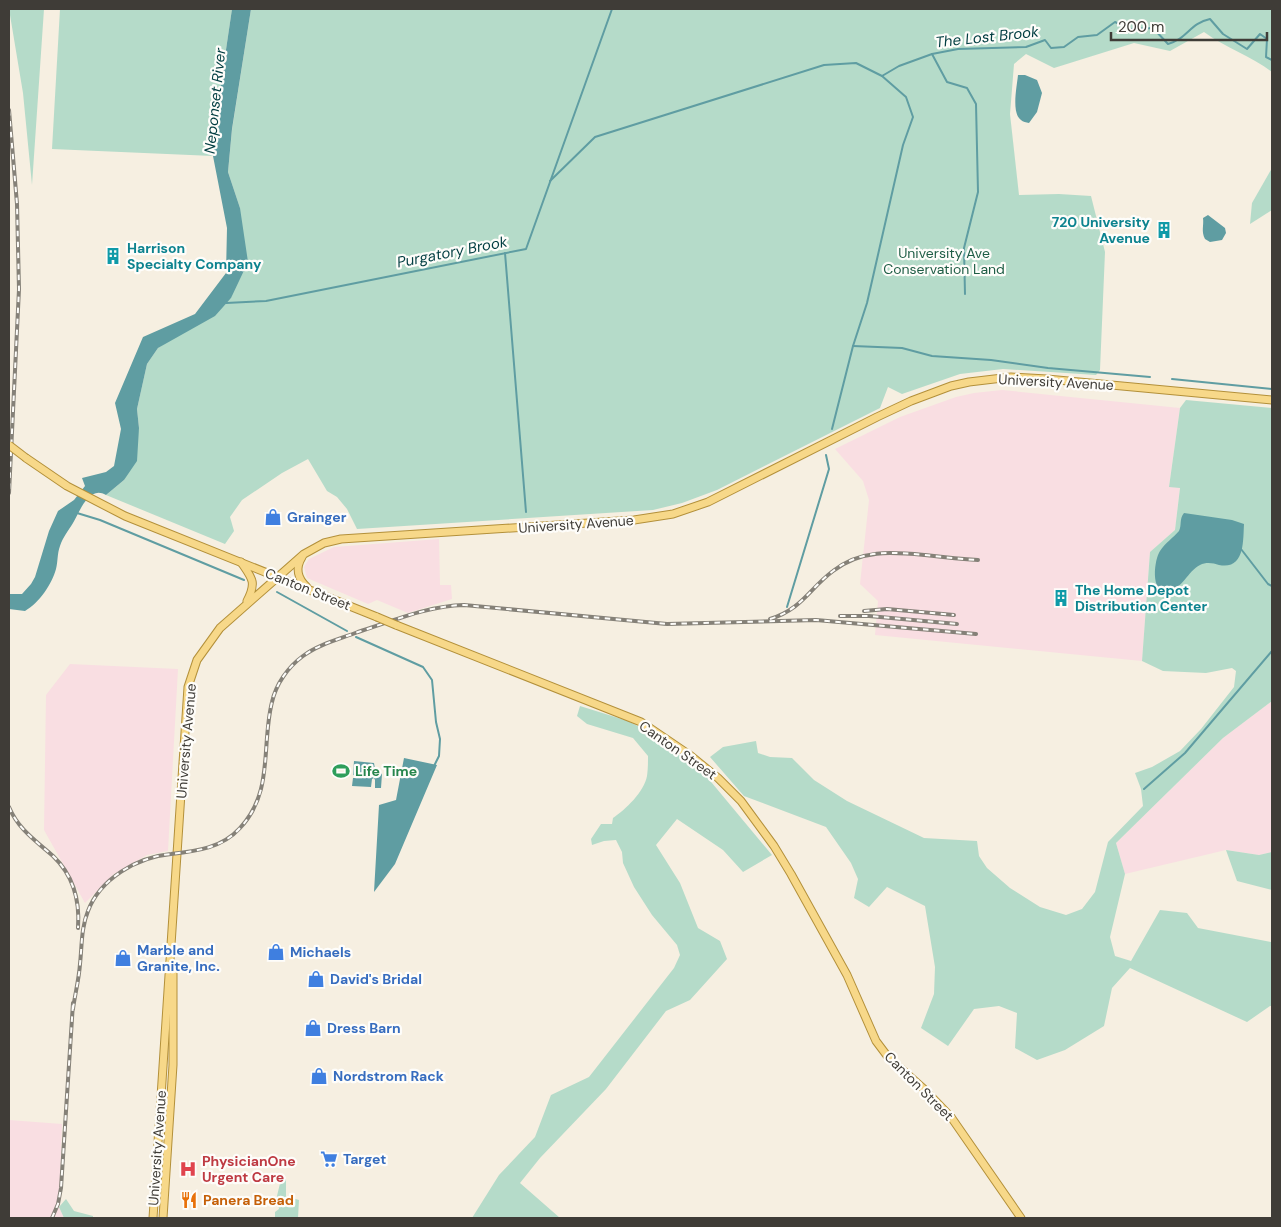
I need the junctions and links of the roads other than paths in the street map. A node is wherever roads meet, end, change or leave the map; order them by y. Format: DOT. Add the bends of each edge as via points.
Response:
graph roads {
  1 [pos="1272,400"];
  2 [pos="9,445"];
  3 [pos="304,554"];
  4 [pos="240,562"];
  5 [pos="278,577"];
  6 [pos="309,589"];
  7 [pos="245,606"];
  8 [pos="171,957"];
  9 [pos="153,1218"];
  10 [pos="164,1218"];
  11 [pos="1022,1218"];
  1 -- 3 [label="main road, University Avenue" via="1048,379 1011,377 969,382 911,401 718,497 673,514 634,520 341,539 320,544"];
  2 -- 4 [label="main road, Canton Street, bridge" via="95,501"];
  3 -- 5 [label="main road, University Avenue"];
  3 -- 6 [label="main road" via="298,573"];
  4 -- 5 [label="main road, Canton Street"];
  4 -- 7 [label="main road" via="253,584"];
  5 -- 6 [label="main road, Canton Street"];
  5 -- 7 [label="main road, University Avenue"];
  6 -- 11 [label="main road, Canton Street, bridge" via="641,722 730,788 791,874 847,975 876,1041 888,1057 951,1117"];
  7 -- 8 [label="main road, University Avenue" via="220,628 205,647 188,687"];
  8 -- 9 [label="main road, University Avenue"];
  8 -- 10 [label="main road, University Avenue" via="173,1065"];
}
